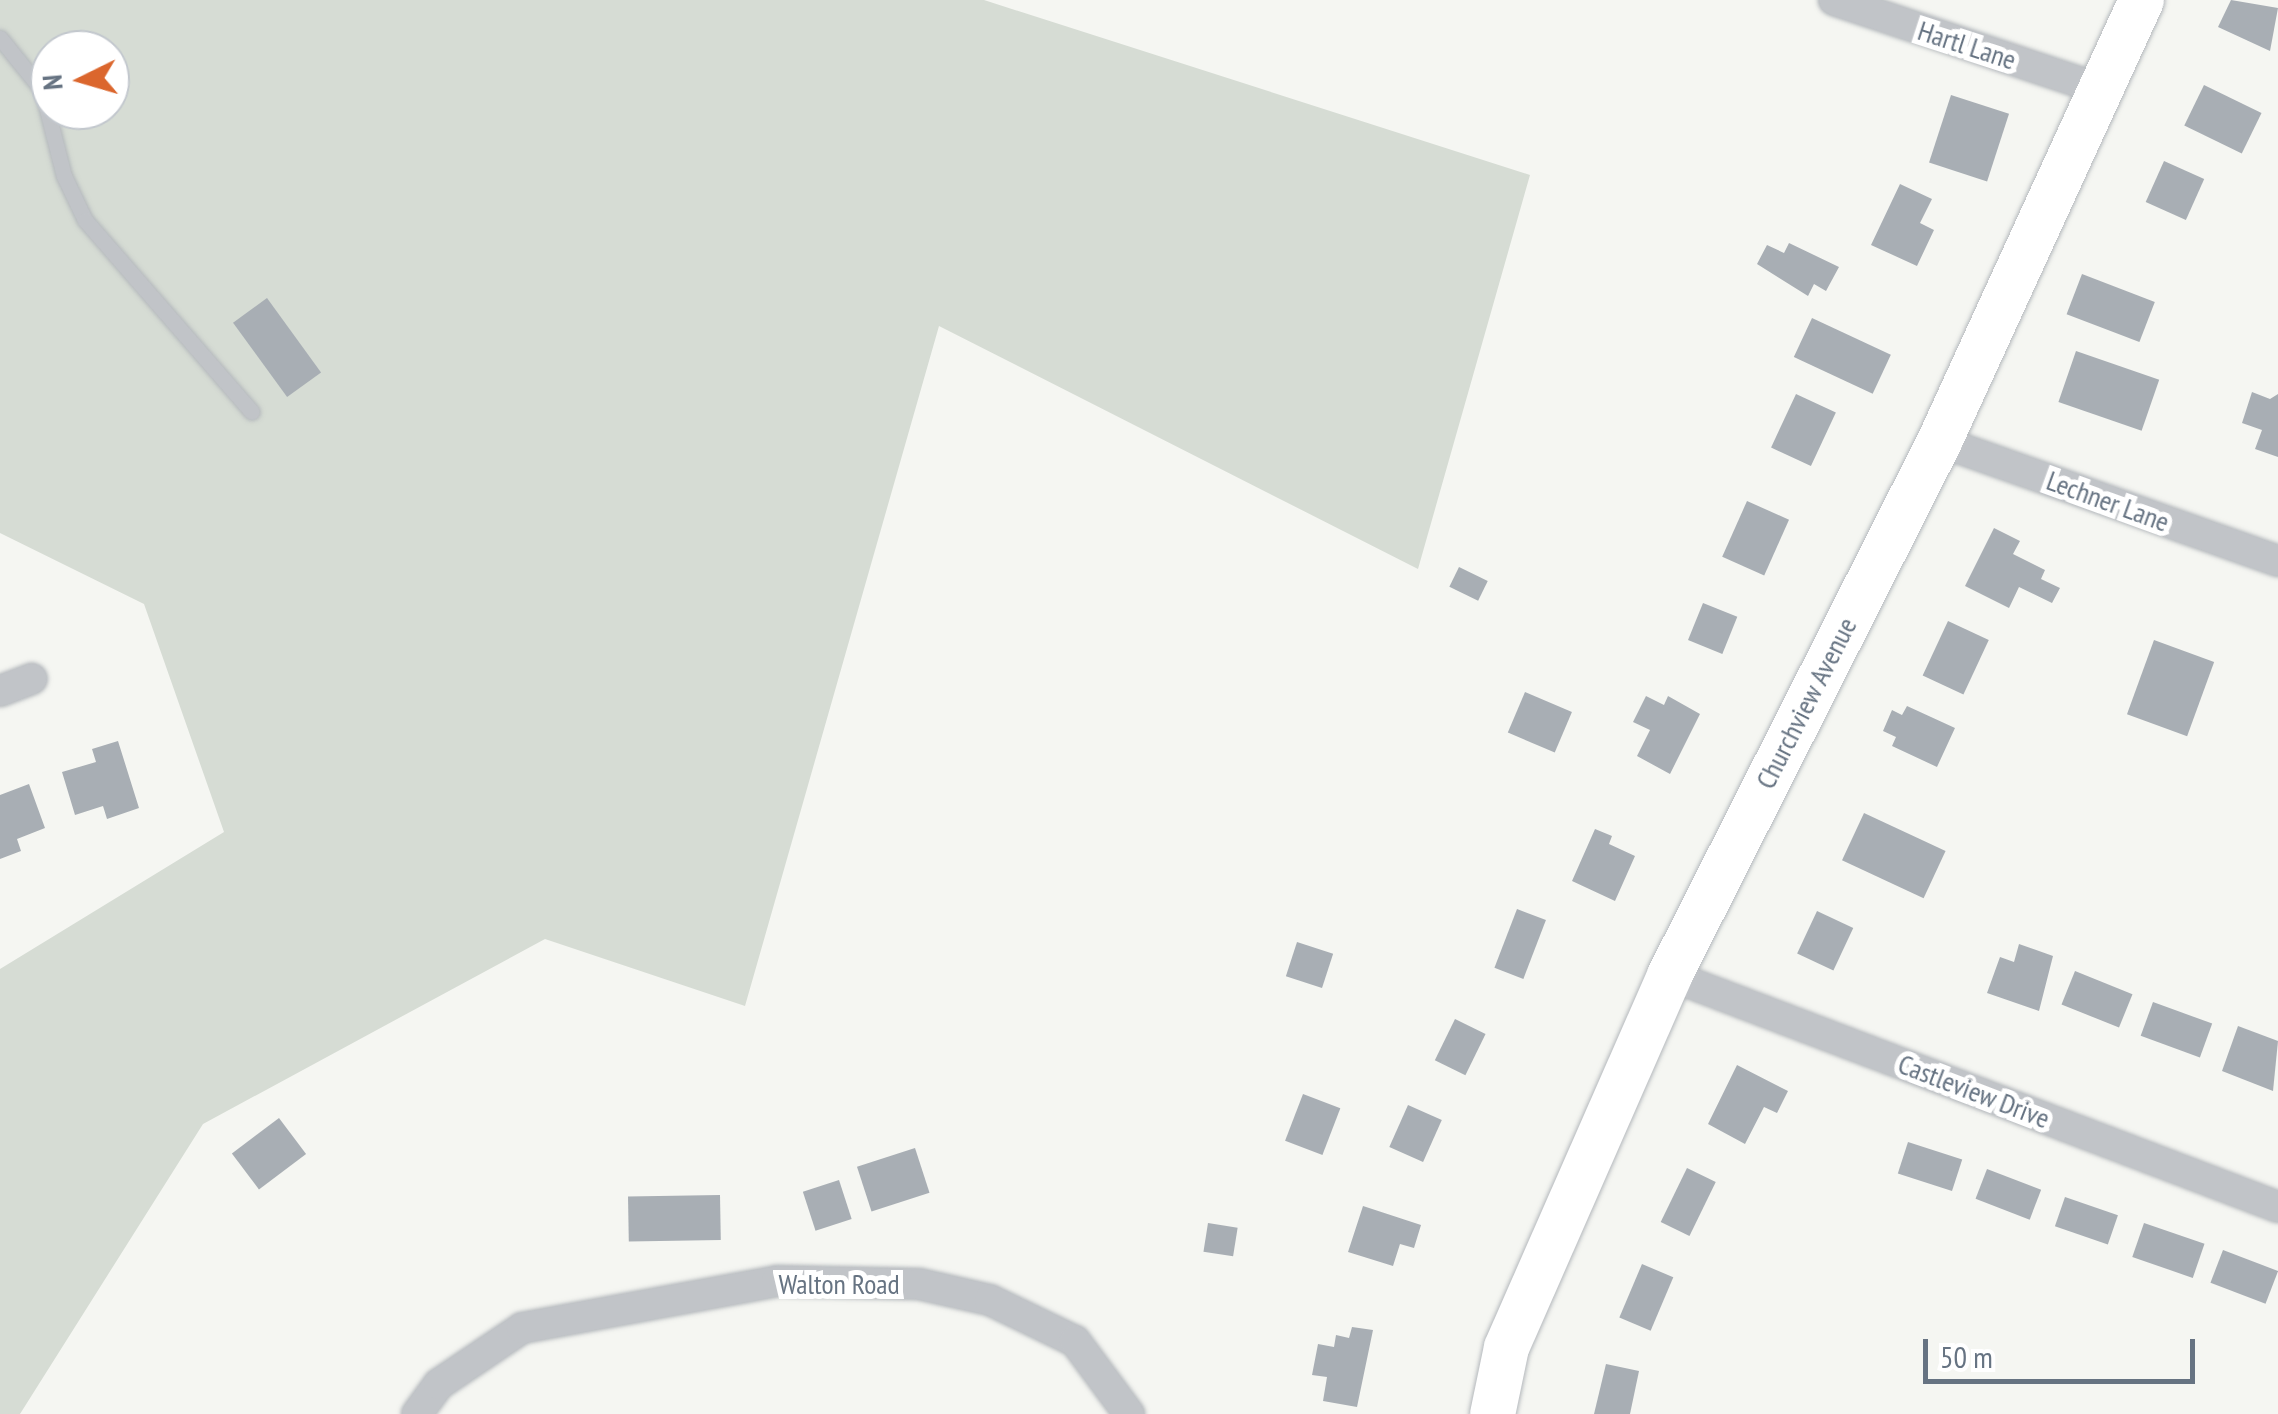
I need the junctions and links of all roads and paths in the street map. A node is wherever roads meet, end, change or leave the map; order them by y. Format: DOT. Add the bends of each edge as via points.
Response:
graph roads {
  1 [pos="1834,0"];
  2 [pos="2142,0"];
  3 [pos="0,38"];
  4 [pos="2100,89"];
  5 [pos="252,412"];
  6 [pos="1939,441"];
  7 [pos="2278,561"];
  8 [pos="32,678"];
  9 [pos="0,691"];
  10 [pos="1669,975"];
  11 [pos="2278,1207"];
  12 [pos="417,1414"];
  13 [pos="1129,1414"];
  14 [pos="1492,1414"];
  1 -- 4 [label="street, Hartl Lane"];
  2 -- 4 [label="street, Churchview Avenue"];
  3 -- 5 [label="lane" via="42,90 64,176 85,220"];
  4 -- 6 [label="street, Churchview Avenue"];
  6 -- 7 [label="street, Lechner Lane"];
  6 -- 10 [label="street, Churchview Avenue"];
  8 -- 9 [label="street"];
  10 -- 11 [label="street, Castleview Drive"];
  10 -- 14 [label="street, Churchview Avenue" via="1506,1346"];
  12 -- 13 [label="street, Walton Road" via="439,1384 522,1328 777,1281 919,1284 990,1300 1075,1340"];
}
